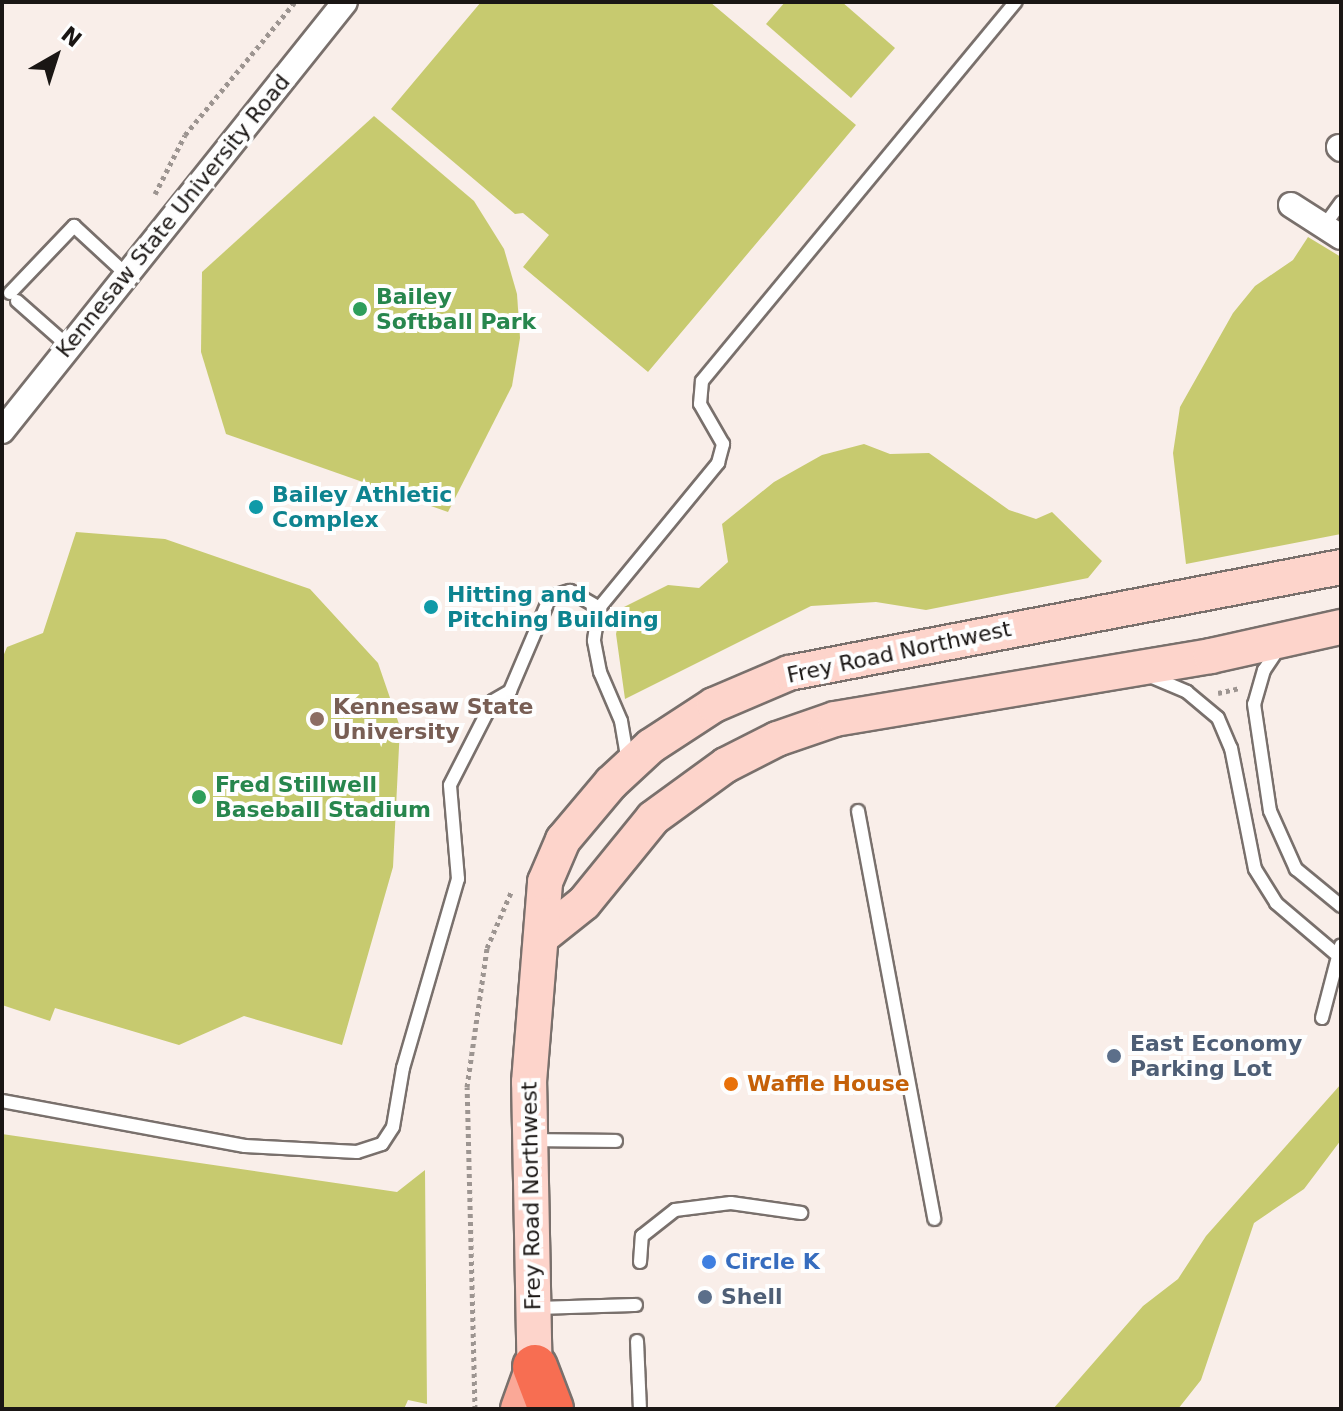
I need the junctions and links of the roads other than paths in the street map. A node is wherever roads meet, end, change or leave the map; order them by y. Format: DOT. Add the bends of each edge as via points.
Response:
graph roads {
  1 [pos="345,2"];
  2 [pos="1016,2"];
  3 [pos="1341,203"];
  4 [pos="1291,205"];
  5 [pos="1332,232"];
  6 [pos="127,275"];
  7 [pos="68,346"];
  8 [pos="2,431"];
  9 [pos="1341,567"];
  10 [pos="599,608"];
  11 [pos="1341,627"];
  12 [pos="1288,639"];
  13 [pos="1130,670"];
  14 [pos="628,765"];
  15 [pos="858,811"];
  16 [pos="1341,906"];
  17 [pos="544,935"];
  18 [pos="1338,949"];
  19 [pos="1322,1018"];
  20 [pos="2,1101"];
  21 [pos="530,1140"];
  22 [pos="616,1141"];
  23 [pos="801,1213"];
  24 [pos="934,1219"];
  25 [pos="640,1262"];
  26 [pos="636,1305"];
  27 [pos="533,1308"];
  28 [pos="637,1341"];
  29 [pos="535,1388"];
  30 [pos="520,1409"];
  31 [pos="551,1409"];
  32 [pos="640,1409"];
  1 -- 6 [label="street, Kennesaw State University Road"];
  2 -- 10 [label="lane" via="702,381 700,404 723,444 718,463"];
  3 -- 5 [label="lane"];
  4 -- 5 [label="street"];
  6 -- 7 [label="street, Kennesaw State University Road"];
  6 -- 7 [label="lane" via="74,226 13,297"];
  7 -- 8 [label="street, Kennesaw State University Road"];
  9 -- 14 [label="main road, Frey Road Northwest" via="814,666 714,705"];
  10 -- 14 [label="lane" via="594,641 600,672 621,721"];
  10 -- 20 [label="lane" via="570,591 550,597 510,691 493,701 450,785 458,879 403,1068 393,1127 382,1144 357,1152 245,1146"];
  11 -- 12 [label="main road"];
  12 -- 13 [label="main road"];
  12 -- 16 [label="lane" via="1264,670 1254,704 1270,811 1296,869"];
  13 -- 17 [label="main road" via="835,719 777,739 726,765 653,818 584,903"];
  13 -- 18 [label="lane" via="1187,692 1218,718 1231,748 1255,869 1276,903"];
  14 -- 17 [label="main road, Frey Road Northwest" via="585,811 552,860 543,906"];
  15 -- 24 [label="lane"];
  17 -- 21 [label="main road, Frey Road Northwest" via="530,1020"];
  18 -- 19 [label="lane"];
  21 -- 22 [label="lane"];
  21 -- 27 [label="main road, Frey Road Northwest"];
  23 -- 25 [label="lane" via="731,1203 675,1210 642,1236"];
  26 -- 27 [label="lane"];
  27 -- 29 [label="main road, Frey Road Northwest"];
  28 -- 32 [label="lane"];
  29 -- 30 [label="main road"];
  29 -- 31 [label="highway"];
}
